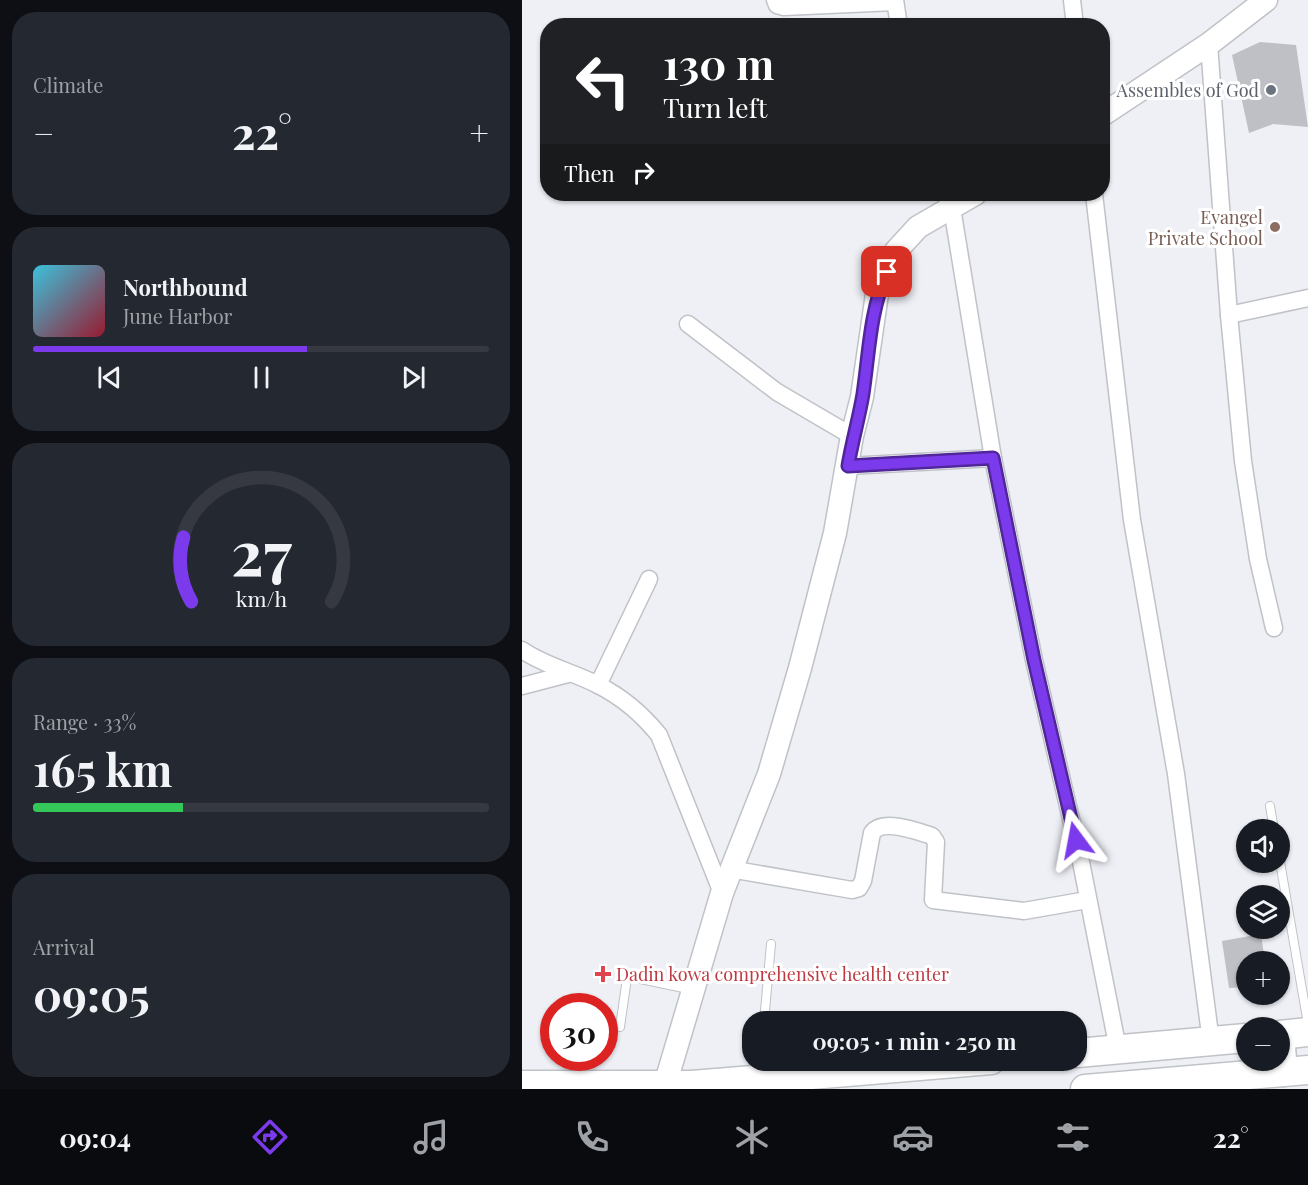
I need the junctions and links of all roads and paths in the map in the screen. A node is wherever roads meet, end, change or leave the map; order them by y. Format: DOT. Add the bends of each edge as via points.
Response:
graph roads {
  1 [pos="775,0"];
  2 [pos="1072,0"];
  3 [pos="1266,0"];
  4 [pos="895,1"];
  5 [pos="898,18"];
  6 [pos="1074,18"];
  7 [pos="1209,44"];
  8 [pos="1110,110"];
  9 [pos="949,201"];
  10 [pos="1095,201"];
  11 [pos="1308,298"];
  12 [pos="1228,315"];
  13 [pos="688,324"];
  14 [pos="852,436"];
  15 [pos="993,458"];
  16 [pos="848,466"];
  17 [pos="649,579"];
  18 [pos="1274,628"];
  19 [pos="522,650"];
  20 [pos="568,674"];
  21 [pos="598,685"];
  22 [pos="522,686"];
  23 [pos="1270,806"];
  24 [pos="1272,819"];
  25 [pos="730,869"];
  26 [pos="1282,873"];
  27 [pos="722,893"];
  28 [pos="1087,900"];
  29 [pos="771,944"];
  30 [pos="693,990"];
  31 [pos="765,1011"];
  32 [pos="1308,1024"];
  33 [pos="620,1027"];
  34 [pos="1308,1032"];
  35 [pos="1290,1034"];
  36 [pos="1236,1039"];
  37 [pos="1211,1042"];
  38 [pos="1118,1049"];
  39 [pos="1087,1052"];
  40 [pos="754,1071"];
  41 [pos="1296,1071"];
  42 [pos="522,1085"];
  43 [pos="665,1085"];
  44 [pos="1085,1089"];
  1 -- 4 [label="street" via="784,7"];
  2 -- 6 [label="street"];
  3 -- 7 [label="street"];
  4 -- 5 [label="street"];
  7 -- 8 [label="street"];
  7 -- 12 [label="street"];
  9 -- 14 [label="street" via="896,251 877,294 862,397"];
  9 -- 15 [label="street"];
  10 -- 37 [label="street" via="1132,520 1176,774"];
  11 -- 12 [label="street"];
  12 -- 18 [label="street" via="1243,461 1258,559"];
  13 -- 14 [label="street" via="777,392"];
  14 -- 16 [label="street"];
  15 -- 16 [label="street"];
  15 -- 28 [label="street"];
  16 -- 25 [label="street" via="835,533 770,774"];
  17 -- 21 [label="street"];
  19 -- 20 [label="street"];
  20 -- 21 [label="street"];
  20 -- 22 [label="street"];
  21 -- 27 [label="street" via="642,714 659,735"];
  23 -- 24 [label="lane"];
  25 -- 27 [label="street"];
  25 -- 28 [label="street" via="852,890 860,888 872,833 884,825 932,836 936,842 933,900 1024,911"];
  26 -- 32 [label="lane"];
  27 -- 30 [label="street"];
  28 -- 38 [label="street"];
  29 -- 31 [label="lane"];
  30 -- 33 [label="lane" via="627,978"];
  30 -- 43 [label="street"];
  34 -- 35 [label="highway"];
  36 -- 37 [label="highway"];
  37 -- 38 [label="highway"];
  38 -- 39 [label="highway"];
  40 -- 43 [label="highway"];
  41 -- 44 [label="highway"];
  42 -- 43 [label="highway"];
}
